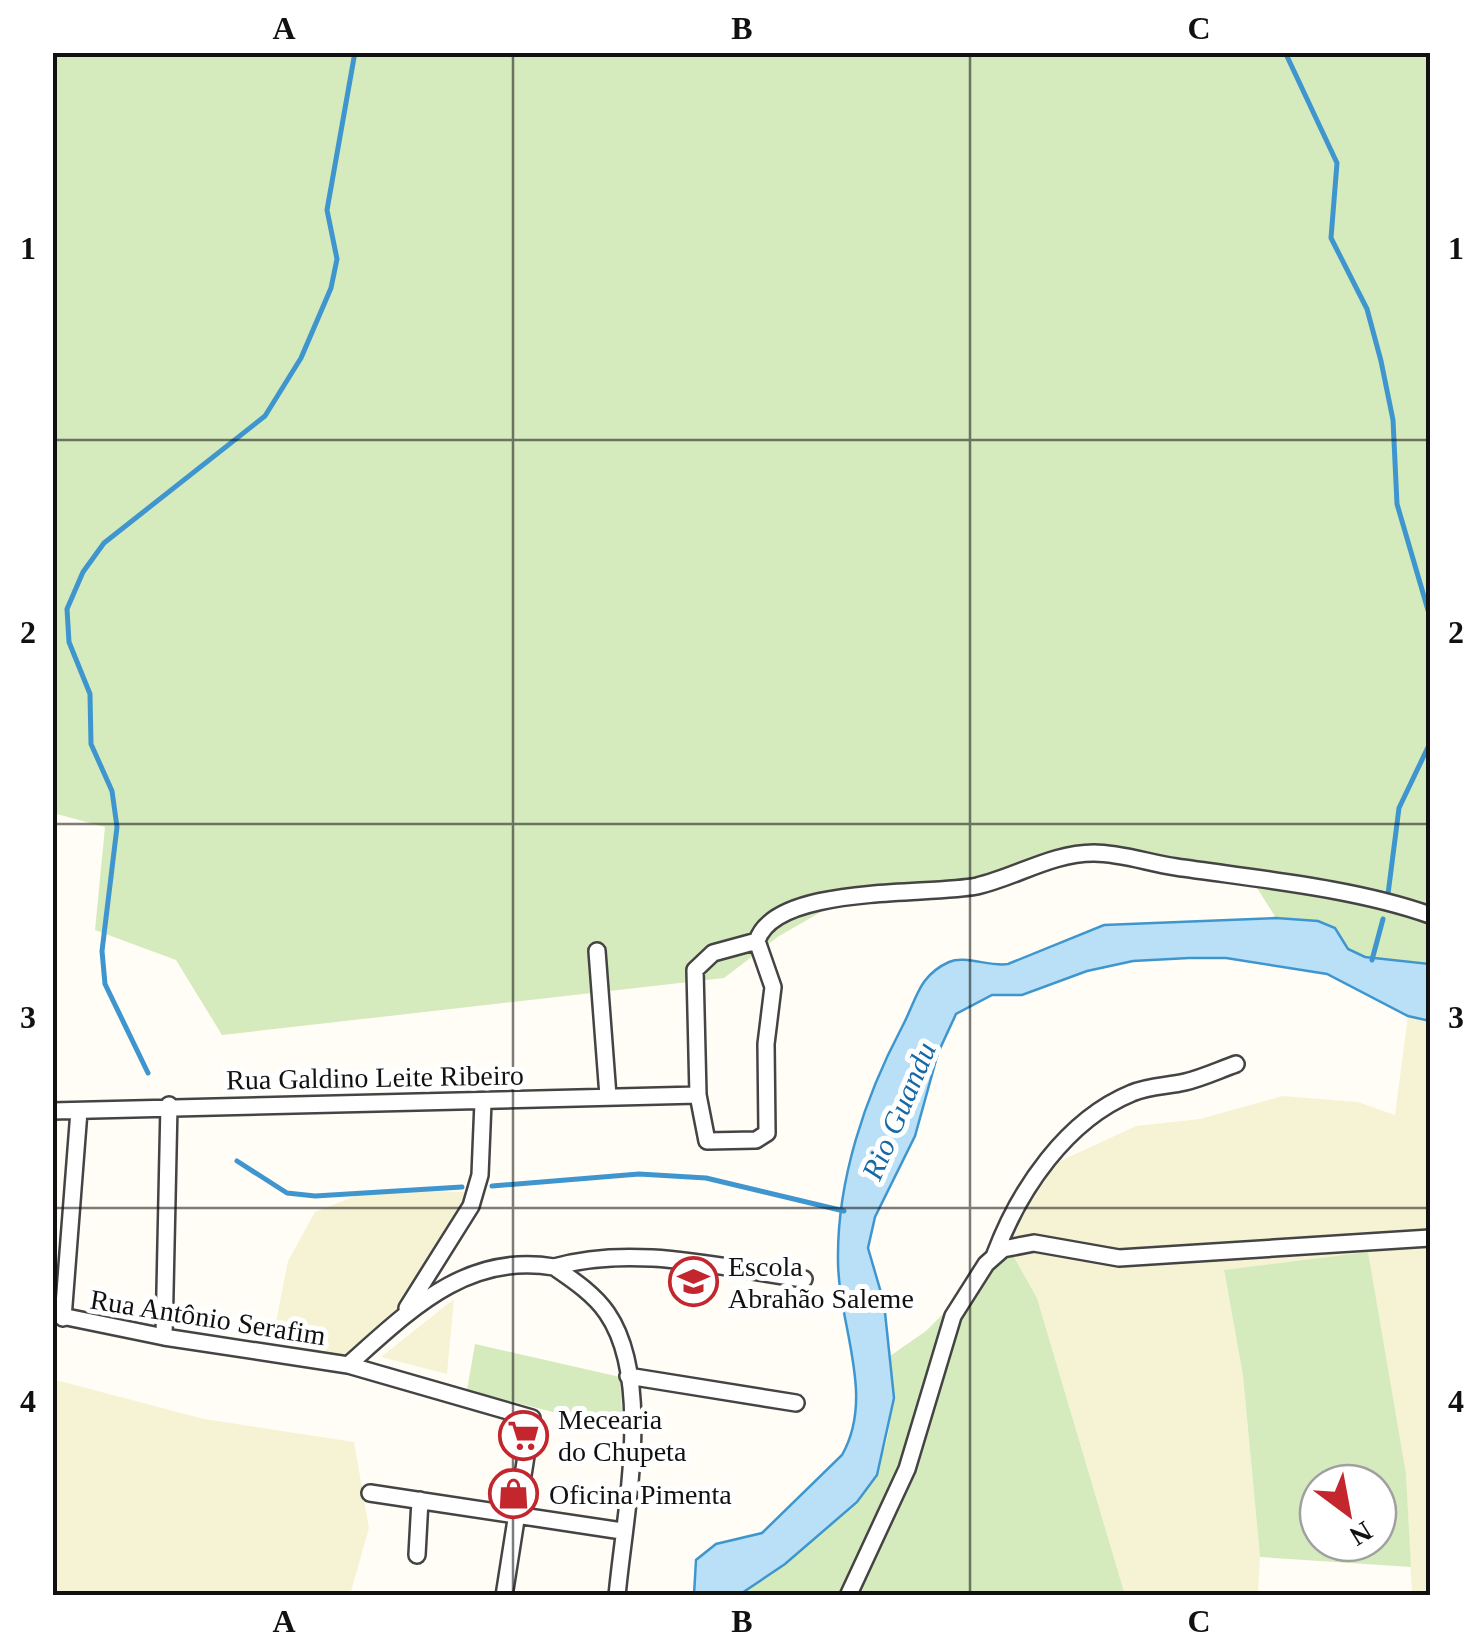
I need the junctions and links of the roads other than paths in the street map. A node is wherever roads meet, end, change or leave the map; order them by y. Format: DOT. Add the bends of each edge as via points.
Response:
graph roads {
  1 [pos="1430,915"];
  2 [pos="757,941"];
  3 [pos="598,950"];
  4 [pos="1236,1064"];
  5 [pos="698,1095"];
  6 [pos="608,1096"];
  7 [pos="483,1102"];
  8 [pos="170,1105"];
  9 [pos="52,1110"];
  10 [pos="79,1110"];
  11 [pos="1430,1238"];
  12 [pos="995,1254"];
  13 [pos="554,1267"];
  14 [pos="804,1279"];
  15 [pos="58,1316"];
  16 [pos="400,1320"];
  17 [pos="164,1337"];
  18 [pos="348,1365"];
  19 [pos="628,1376"];
  20 [pos="796,1403"];
  21 [pos="370,1492"];
  22 [pos="420,1500"];
  23 [pos="518,1516"];
  24 [pos="622,1531"];
  25 [pos="417,1555"];
  26 [pos="504,1596"];
  27 [pos="617,1596"];
  28 [pos="848,1596"];
  1 -- 2 [label="street" via="1098,853 968,888 852,896 787,912"];
  2 -- 5 [label="street" via="713,952 696,970"];
  2 -- 5 [label="street" via="772,987 766,1135 706,1141"];
  3 -- 6 [label="street"];
  4 -- 12 [label="street" via="1135,1091 1106,1106 1021,1196"];
  5 -- 6 [label="street, Rua Galdino Leite Ribeiro"];
  6 -- 7 [label="street, Rua Galdino Leite Ribeiro"];
  7 -- 8 [label="street, Rua Galdino Leite Ribeiro"];
  7 -- 16 [label="street, Rua Antônio Serafim" via="480,1175 471,1206"];
  8 -- 10 [label="street, Rua Galdino Leite Ribeiro"];
  8 -- 17 [label="street"];
  9 -- 10 [label="street, Rua Galdino Leite Ribeiro"];
  10 -- 15 [label="street"];
  11 -- 12 [label="street" via="1119,1258 1019,1243"];
  12 -- 28 [label="street" via="945,1334 907,1469"];
  13 -- 14 [label="street, Rua Antônio Serafim" via="634,1256"];
  13 -- 16 [label="street, Rua Antônio Serafim" via="479,1269"];
  13 -- 19 [label="street" via="608,1314"];
  15 -- 17 [label="street, Rua Antônio Serafim"];
  16 -- 18 [label="street, Rua Antônio Serafim"];
  17 -- 18 [label="street, Rua Antônio Serafim"];
  18 -- 23 [label="street" via="532,1418"];
  19 -- 20 [label="street"];
  19 -- 24 [label="street" via="632,1441"];
  21 -- 22 [label="street"];
  22 -- 23 [label="street"];
  22 -- 25 [label="street"];
  23 -- 24 [label="street"];
  23 -- 26 [label="street"];
  24 -- 27 [label="street"];
}
